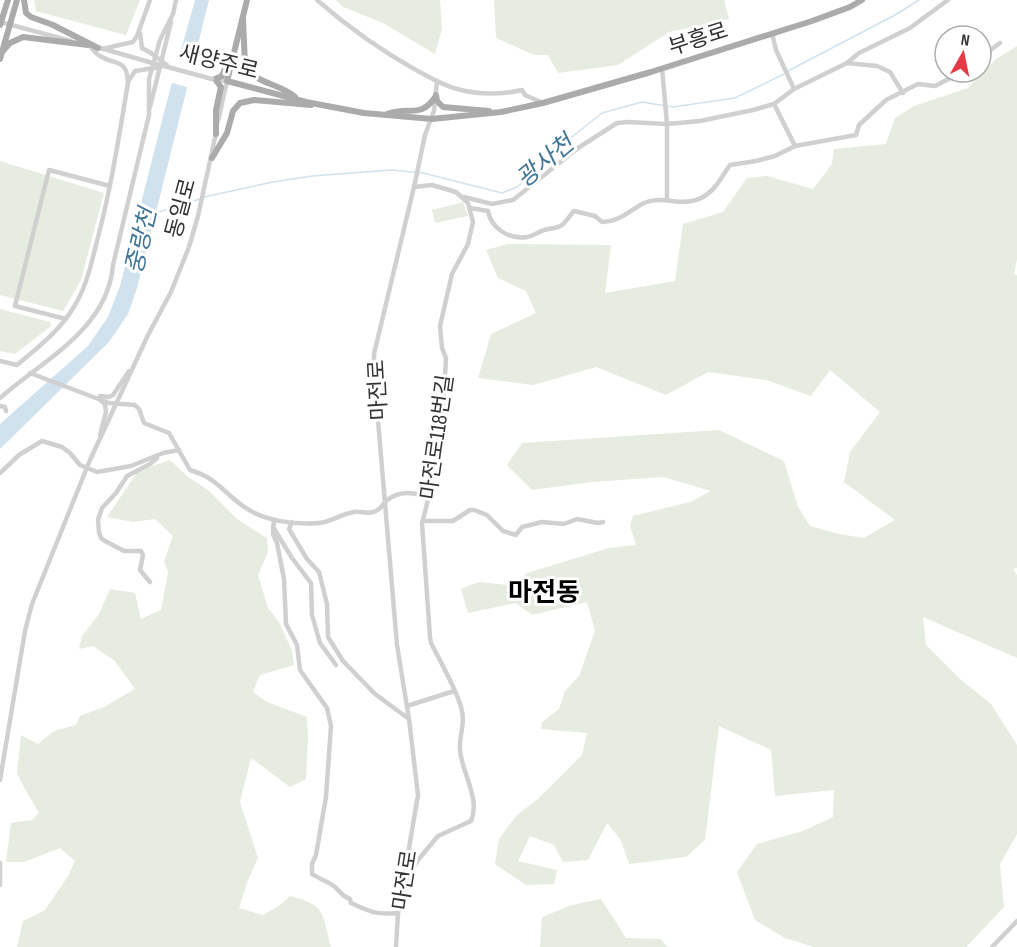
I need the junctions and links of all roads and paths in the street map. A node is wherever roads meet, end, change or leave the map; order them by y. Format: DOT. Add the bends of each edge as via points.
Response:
graph roads {
  1 [pos="8,0"];
  2 [pos="17,0"];
  3 [pos="24,0"];
  4 [pos="150,0"];
  5 [pos="176,0"];
  6 [pos="247,0"];
  7 [pos="317,0"];
  8 [pos="862,0"];
  9 [pos="948,0"];
  10 [pos="243,16"];
  11 [pos="0,23"];
  12 [pos="10,24"];
  13 [pos="141,27"];
  14 [pos="772,33"];
  15 [pos="238,35"];
  16 [pos="1000,43"];
  17 [pos="89,45"];
  18 [pos="100,48"];
  19 [pos="993,48"];
  20 [pos="1,55"];
  21 [pos="847,63"];
  22 [pos="167,67"];
  23 [pos="662,68"];
  24 [pos="214,79"];
  25 [pos="227,81"];
  26 [pos="437,81"];
  27 [pos="128,83"];
  28 [pos="939,84"];
  29 [pos="794,89"];
  30 [pos="903,93"];
  31 [pos="436,95"];
  32 [pos="296,98"];
  33 [pos="543,103"];
  34 [pos="774,104"];
  35 [pos="325,106"];
  36 [pos="501,112"];
  37 [pos="386,114"];
  38 [pos="432,119"];
  39 [pos="666,122"];
  40 [pos="216,134"];
  41 [pos="795,146"];
  42 [pos="212,158"];
  43 [pos="415,185"];
  44 [pos="110,186"];
  45 [pos="463,197"];
  46 [pos="667,200"];
  47 [pos="470,208"];
  48 [pos="66,319"];
  49 [pos="0,361"];
  50 [pos="136,362"];
  51 [pos="30,373"];
  52 [pos="94,396"];
  53 [pos="0,398"];
  54 [pos="116,404"];
  55 [pos="0,406"];
  56 [pos="6,411"];
  57 [pos="98,444"];
  58 [pos="179,450"];
  59 [pos="163,453"];
  60 [pos="87,468"];
  61 [pos="0,473"];
  62 [pos="428,500"];
  63 [pos="385,502"];
  64 [pos="274,520"];
  65 [pos="423,521"];
  66 [pos="292,522"];
  67 [pos="603,522"];
  68 [pos="273,527"];
  69 [pos="150,582"];
  70 [pos="336,665"];
  71 [pos="454,691"];
  72 [pos="407,706"];
  73 [pos="409,718"];
  74 [pos="0,780"];
  75 [pos="0,863"];
  76 [pos="0,885"];
  77 [pos="402,887"];
  78 [pos="398,913"];
  79 [pos="1017,921"];
  80 [pos="396,947"];
  81 [pos="992,947"];
  1 -- 11 [label="main road"];
  2 -- 12 [label="main road"];
  3 -- 18 [label="main road" via="31,18"];
  4 -- 13 [label="street"];
  5 -- 51 [label="street" via="149,79 149,112 112,279 83,330"];
  6 -- 10 [label="main road, 동일로"];
  7 -- 26 [label="street" via="372,43"];
  8 -- 14 [label="main road, 부흥로" via="838,12"];
  9 -- 21 [label="street" via="910,28"];
  10 -- 15 [label="main road, 동일로"];
  10 -- 32 [label="main road" via="248,71"];
  11 -- 12 [label="street, 새양주로"];
  12 -- 17 [label="street, 새양주로"];
  12 -- 20 [label="main road"];
  13 -- 18 [label="street" via="133,42"];
  13 -- 22 [label="street, bridge" via="142,48"];
  14 -- 23 [label="main road, 부흥로"];
  14 -- 29 [label="street"];
  15 -- 24 [label="main road" via="222,76"];
  15 -- 25 [label="main road, 동일로"];
  16 -- 19 [label="street"];
  17 -- 18 [label="street, 새양주로"];
  17 -- 20 [label="main road" via="23,37 10,43"];
  17 -- 27 [label="street" via="98,56 123,66 128,72"];
  18 -- 22 [label="street, 새양주로, bridge"];
  21 -- 29 [label="street"];
  21 -- 30 [label="street" via="877,66 890,72"];
  22 -- 24 [label="street, 새양주로, bridge"];
  22 -- 27 [label="street, bridge" via="135,71"];
  23 -- 33 [label="main road, 부흥로"];
  23 -- 39 [label="street"];
  24 -- 25 [label="street, 새양주로"];
  24 -- 40 [label="main road" via="220,87"];
  25 -- 32 [label="main road, 새양주로"];
  25 -- 40 [label="street, 동일로"];
  26 -- 31 [label="street, 마전로"];
  26 -- 33 [label="street" via="457,89 496,95 522,90"];
  27 -- 44 [label="street"];
  28 -- 30 [label="street" via="918,84"];
  29 -- 34 [label="street"];
  30 -- 41 [label="street" via="878,105 859,125 856,135"];
  31 -- 36 [label="main road" via="443,107"];
  31 -- 37 [label="main road" via="422,109"];
  31 -- 38 [label="street, 마전로"];
  32 -- 35 [label="main road, 새양주로"];
  33 -- 36 [label="main road, 부흥로"];
  34 -- 39 [label="street" via="738,114"];
  34 -- 41 [label="street"];
  35 -- 37 [label="main road, 새양주로"];
  35 -- 42 [label="main road" via="254,100 240,103"];
  36 -- 38 [label="main road, 부흥로"];
  37 -- 38 [label="main road, 새양주로"];
  38 -- 43 [label="street, 마전로"];
  39 -- 45 [label="street" via="610,126 513,200 492,204"];
  39 -- 46 [label="street"];
  40 -- 42 [label="street, 동일로"];
  41 -- 46 [label="street" via="756,162 730,165 712,191 688,203"];
  42 -- 50 [label="street, 동일로" via="189,247"];
  43 -- 45 [label="street" via="435,186"];
  43 -- 63 [label="street, 마전로" via="374,354"];
  44 -- 48 [label="street" via="86,283"];
  44 -- 48 [label="street" via="49,170 15,306"];
  45 -- 47 [label="street"];
  46 -- 47 [label="street" via="646,202 614,221 602,222 574,210 561,226 522,238 495,226 488,211"];
  47 -- 62 [label="street, 마전로118번길" via="472,232 452,274 440,326 446,379"];
  48 -- 49 [label="street" via="16,364"];
  50 -- 52 [label="street" via="112,396"];
  50 -- 54 [label="street, 동일로"];
  51 -- 52 [label="street"];
  51 -- 53 [label="street"];
  52 -- 54 [label="street"];
  52 -- 57 [label="street" via="105,404 106,412"];
  54 -- 57 [label="street, 동일로"];
  54 -- 58 [label="street" via="135,405 144,423 169,433"];
  55 -- 56 [label="street"];
  57 -- 60 [label="street"];
  58 -- 59 [label="street"];
  58 -- 64 [label="street" via="190,470 206,475 249,510"];
  59 -- 60 [label="street" via="131,466 97,472"];
  59 -- 69 [label="street" via="127,476 102,508 98,520 105,541 123,551 141,551 140,570"];
  60 -- 61 [label="street" via="62,447 42,441 19,454"];
  60 -- 74 [label="street" via="32,604"];
  62 -- 63 [label="street" via="421,494 408,493"];
  62 -- 65 [label="street, 마전로118번길"];
  63 -- 66 [label="street" via="379,510 349,513 327,522"];
  63 -- 72 [label="street, 마전로" via="397,645"];
  64 -- 66 [label="street"];
  64 -- 68 [label="street"];
  65 -- 67 [label="street, 마전로118번길" via="453,521 474,510 487,515 503,531 516,535 522,527 542,522"];
  65 -- 71 [label="street, 마전로118번길" via="431,643"];
  66 -- 73 [label="street" via="289,529 294,539 319,572 327,604 328,636 359,678"];
  68 -- 70 [label="street" via="311,584 312,615 320,643"];
  68 -- 78 [label="street" via="284,579 286,624 297,645 300,670 327,708 331,726 326,797 312,874 363,910 381,915"];
  71 -- 72 [label="street"];
  71 -- 77 [label="street, 마전로118번길" via="461,706 459,747 474,814 471,821 438,836"];
  72 -- 73 [label="street, 마전로"];
  73 -- 77 [label="street, 마전로" via="418,795"];
  75 -- 76 [label="street"];
  77 -- 78 [label="street, 마전로"];
  78 -- 80 [label="street, 마전로"];
  79 -- 81 [label="street"];
}
